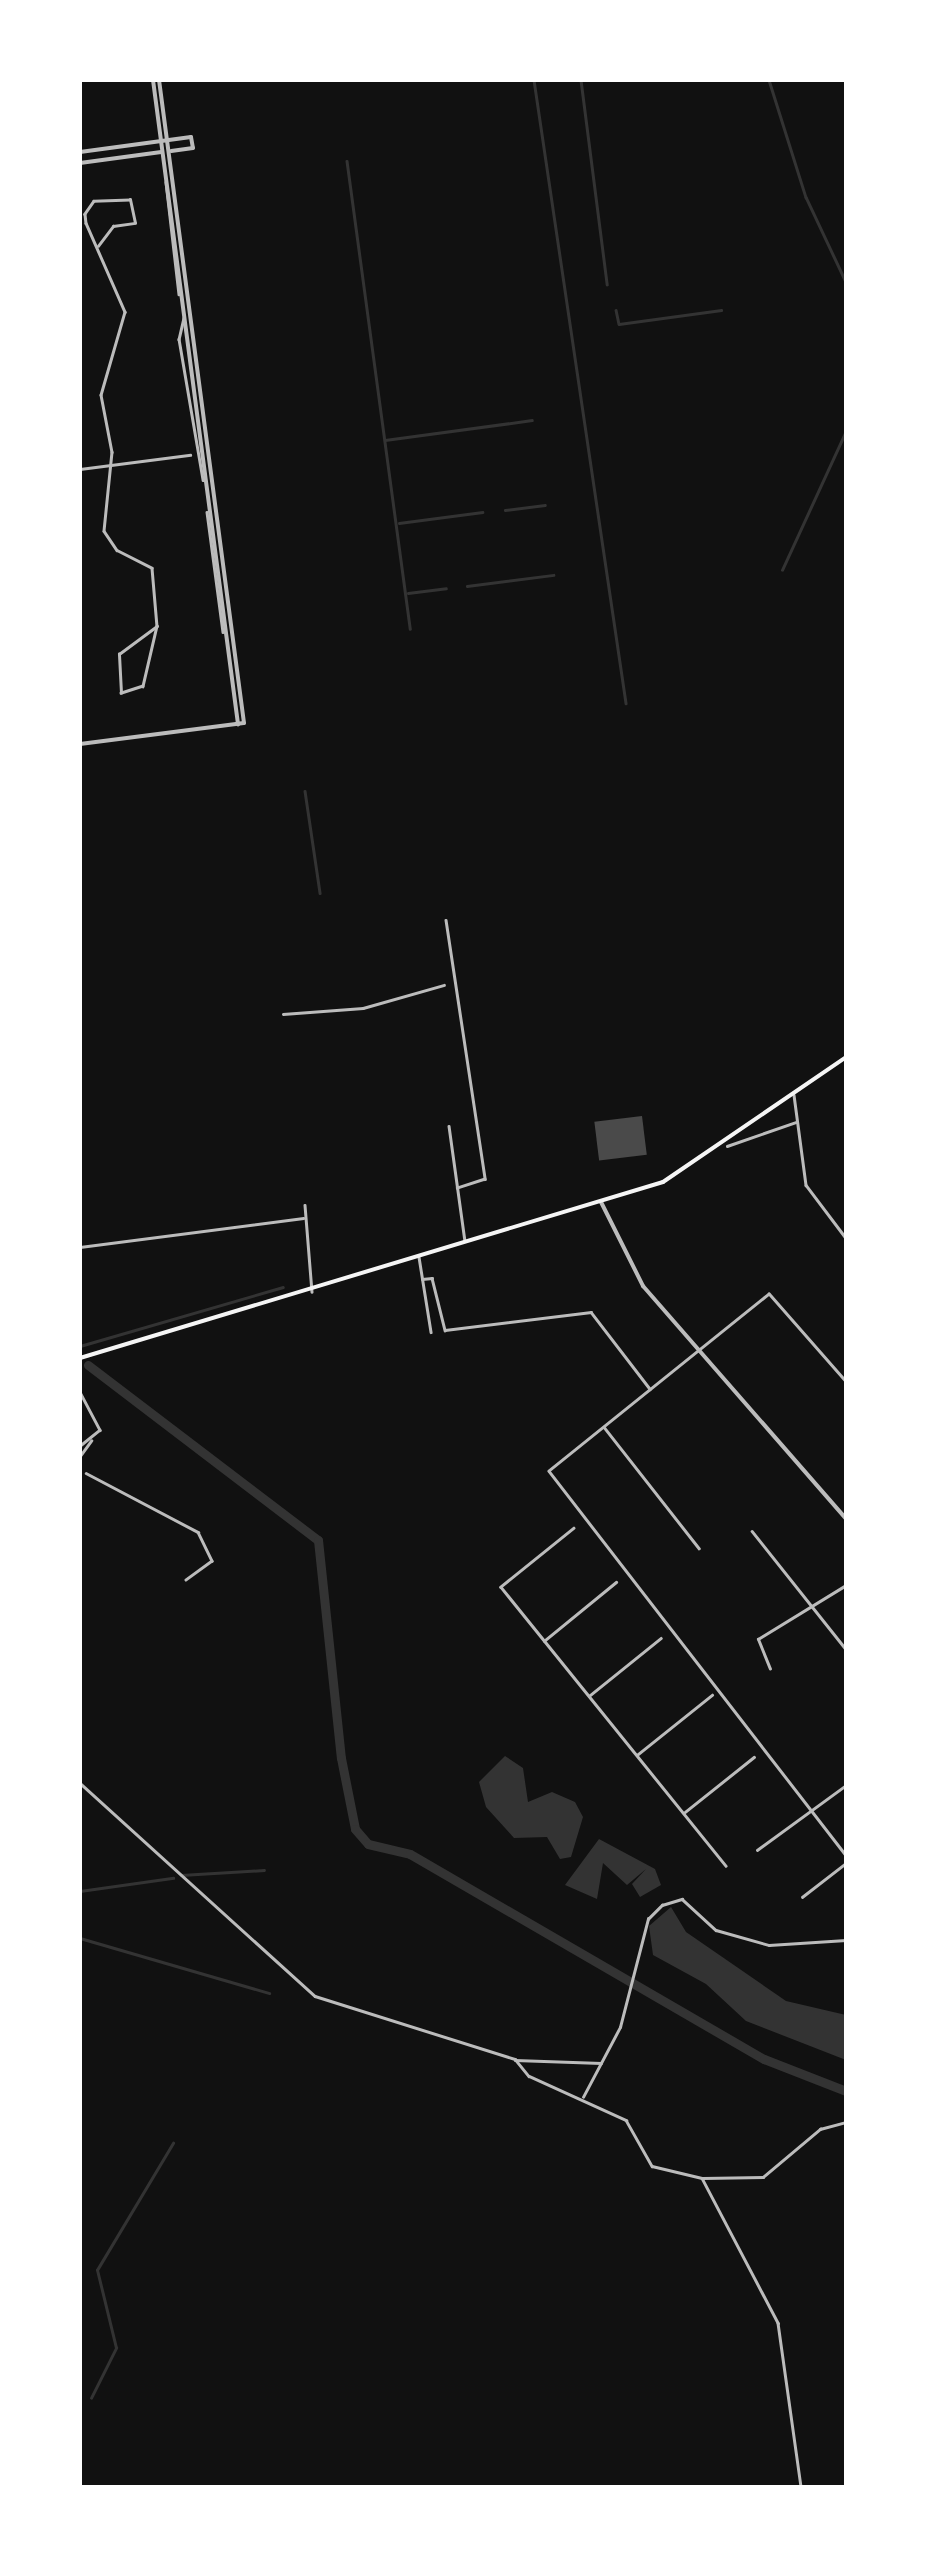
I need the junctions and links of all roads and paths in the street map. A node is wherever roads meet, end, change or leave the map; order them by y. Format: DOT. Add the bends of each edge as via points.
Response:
graph roads {
  1 [pos="156,80"];
  2 [pos="164,141"];
  3 [pos="166,151"];
  4 [pos="80,152"];
  5 [pos="80,163"];
  6 [pos="98,246"];
  7 [pos="190,454"];
  8 [pos="110,465"];
  9 [pos="80,469"];
  10 [pos="158,626"];
  11 [pos="241,723"];
  12 [pos="80,744"];
  13 [pos="446,920"];
  14 [pos="444,984"];
  15 [pos="282,1014"];
  16 [pos="846,1057"];
  17 [pos="794,1095"];
  18 [pos="798,1122"];
  19 [pos="449,1126"];
  20 [pos="728,1146"];
  21 [pos="457,1188"];
  22 [pos="601,1202"];
  23 [pos="306,1205"];
  24 [pos="303,1218"];
  25 [pos="846,1238"];
  26 [pos="466,1243"];
  27 [pos="80,1247"];
  28 [pos="419,1257"];
  29 [pos="422,1279"];
  30 [pos="312,1292"];
  31 [pos="430,1332"];
  32 [pos="697,1350"];
  33 [pos="80,1358"];
  34 [pos="846,1382"];
  35 [pos="650,1389"];
  36 [pos="80,1392"];
  37 [pos="604,1426"];
  38 [pos="92,1439"];
  39 [pos="80,1446"];
  40 [pos="80,1456"];
  41 [pos="80,1464"];
  42 [pos="86,1473"];
  43 [pos="80,1483"];
  44 [pos="846,1519"];
  45 [pos="574,1528"];
  46 [pos="752,1531"];
  47 [pos="699,1548"];
  48 [pos="186,1580"];
  49 [pos="616,1582"];
  50 [pos="846,1585"];
  51 [pos="815,1609"];
  52 [pos="661,1638"];
  53 [pos="544,1641"];
  54 [pos="846,1649"];
  55 [pos="770,1669"];
  56 [pos="712,1695"];
  57 [pos="589,1696"];
  58 [pos="636,1756"];
  59 [pos="754,1757"];
  60 [pos="80,1783"];
  61 [pos="846,1784"];
  62 [pos="815,1810"];
  63 [pos="684,1813"];
  64 [pos="757,1850"];
  65 [pos="846,1855"];
  66 [pos="846,1863"];
  67 [pos="726,1866"];
  68 [pos="802,1897"];
  69 [pos="846,1940"];
  70 [pos="514,2060"];
  71 [pos="602,2062"];
  72 [pos="582,2098"];
  73 [pos="846,2122"];
  74 [pos="702,2178"];
  75 [pos="801,2487"];
  1 -- 2 [label="street"];
  2 -- 3 [label="street"];
  2 -- 3 [label="street" via="191,137 193,148"];
  2 -- 4 [label="street"];
  3 -- 5 [label="street"];
  3 -- 11 [label="street"];
  3 -- 11 [label="street"];
  6 -- 6 [label="street" via="86,223 89,205 130,200 136,223 112,226"];
  6 -- 8 [label="street" via="125,312 102,395"];
  7 -- 8 [label="street"];
  8 -- 9 [label="street"];
  8 -- 10 [label="street" via="104,531 118,550 152,568"];
  10 -- 10 [label="street" via="118,654 121,693 144,686"];
  11 -- 12 [label="street"];
  13 -- 21 [label="street" via="485,1179"];
  14 -- 15 [label="street" via="363,1008"];
  16 -- 17 [label="main road"];
  17 -- 18 [label="street"];
  17 -- 20 [label="main road"];
  18 -- 20 [label="street"];
  18 -- 25 [label="street" via="806,1185"];
  19 -- 21 [label="street"];
  20 -- 22 [label="main road" via="688,1172"];
  21 -- 26 [label="street"];
  22 -- 26 [label="main road"];
  22 -- 32 [label="street" via="636,1277"];
  23 -- 24 [label="street"];
  24 -- 27 [label="street"];
  24 -- 30 [label="street"];
  26 -- 28 [label="main road"];
  28 -- 29 [label="street"];
  28 -- 30 [label="main road"];
  29 -- 31 [label="street"];
  29 -- 35 [label="street" via="432,1278 445,1330 591,1312"];
  30 -- 33 [label="main road"];
  32 -- 34 [label="street" via="769,1294"];
  32 -- 35 [label="street"];
  32 -- 44 [label="street"];
  35 -- 37 [label="street"];
  36 -- 38 [label="street" via="100,1430"];
  37 -- 47 [label="street"];
  37 -- 62 [label="street" via="549,1471"];
  38 -- 39 [label="street"];
  38 -- 40 [label="street"];
  41 -- 42 [label="street"];
  42 -- 43 [label="street"];
  42 -- 48 [label="street" via="198,1532 212,1561"];
  45 -- 53 [label="street" via="501,1587"];
  46 -- 51 [label="street"];
  49 -- 53 [label="street"];
  50 -- 51 [label="street"];
  51 -- 54 [label="street"];
  51 -- 55 [label="street" via="758,1640"];
  52 -- 57 [label="street"];
  53 -- 57 [label="street"];
  56 -- 58 [label="street"];
  57 -- 58 [label="street"];
  58 -- 63 [label="street"];
  59 -- 63 [label="street"];
  60 -- 70 [label="street" via="315,1996"];
  61 -- 62 [label="street"];
  62 -- 64 [label="street"];
  62 -- 65 [label="street"];
  63 -- 67 [label="street"];
  66 -- 68 [label="street"];
  69 -- 71 [label="street" via="807,1948 726,1935 677,1898 648,1919 636,1980"];
  70 -- 71 [label="street"];
  70 -- 72 [label="street"];
  71 -- 72 [label="street"];
  72 -- 74 [label="street" via="626,2120 652,2166"];
  73 -- 74 [label="street" via="820,2130 763,2177"];
  74 -- 75 [label="street" via="778,2323"];
}
